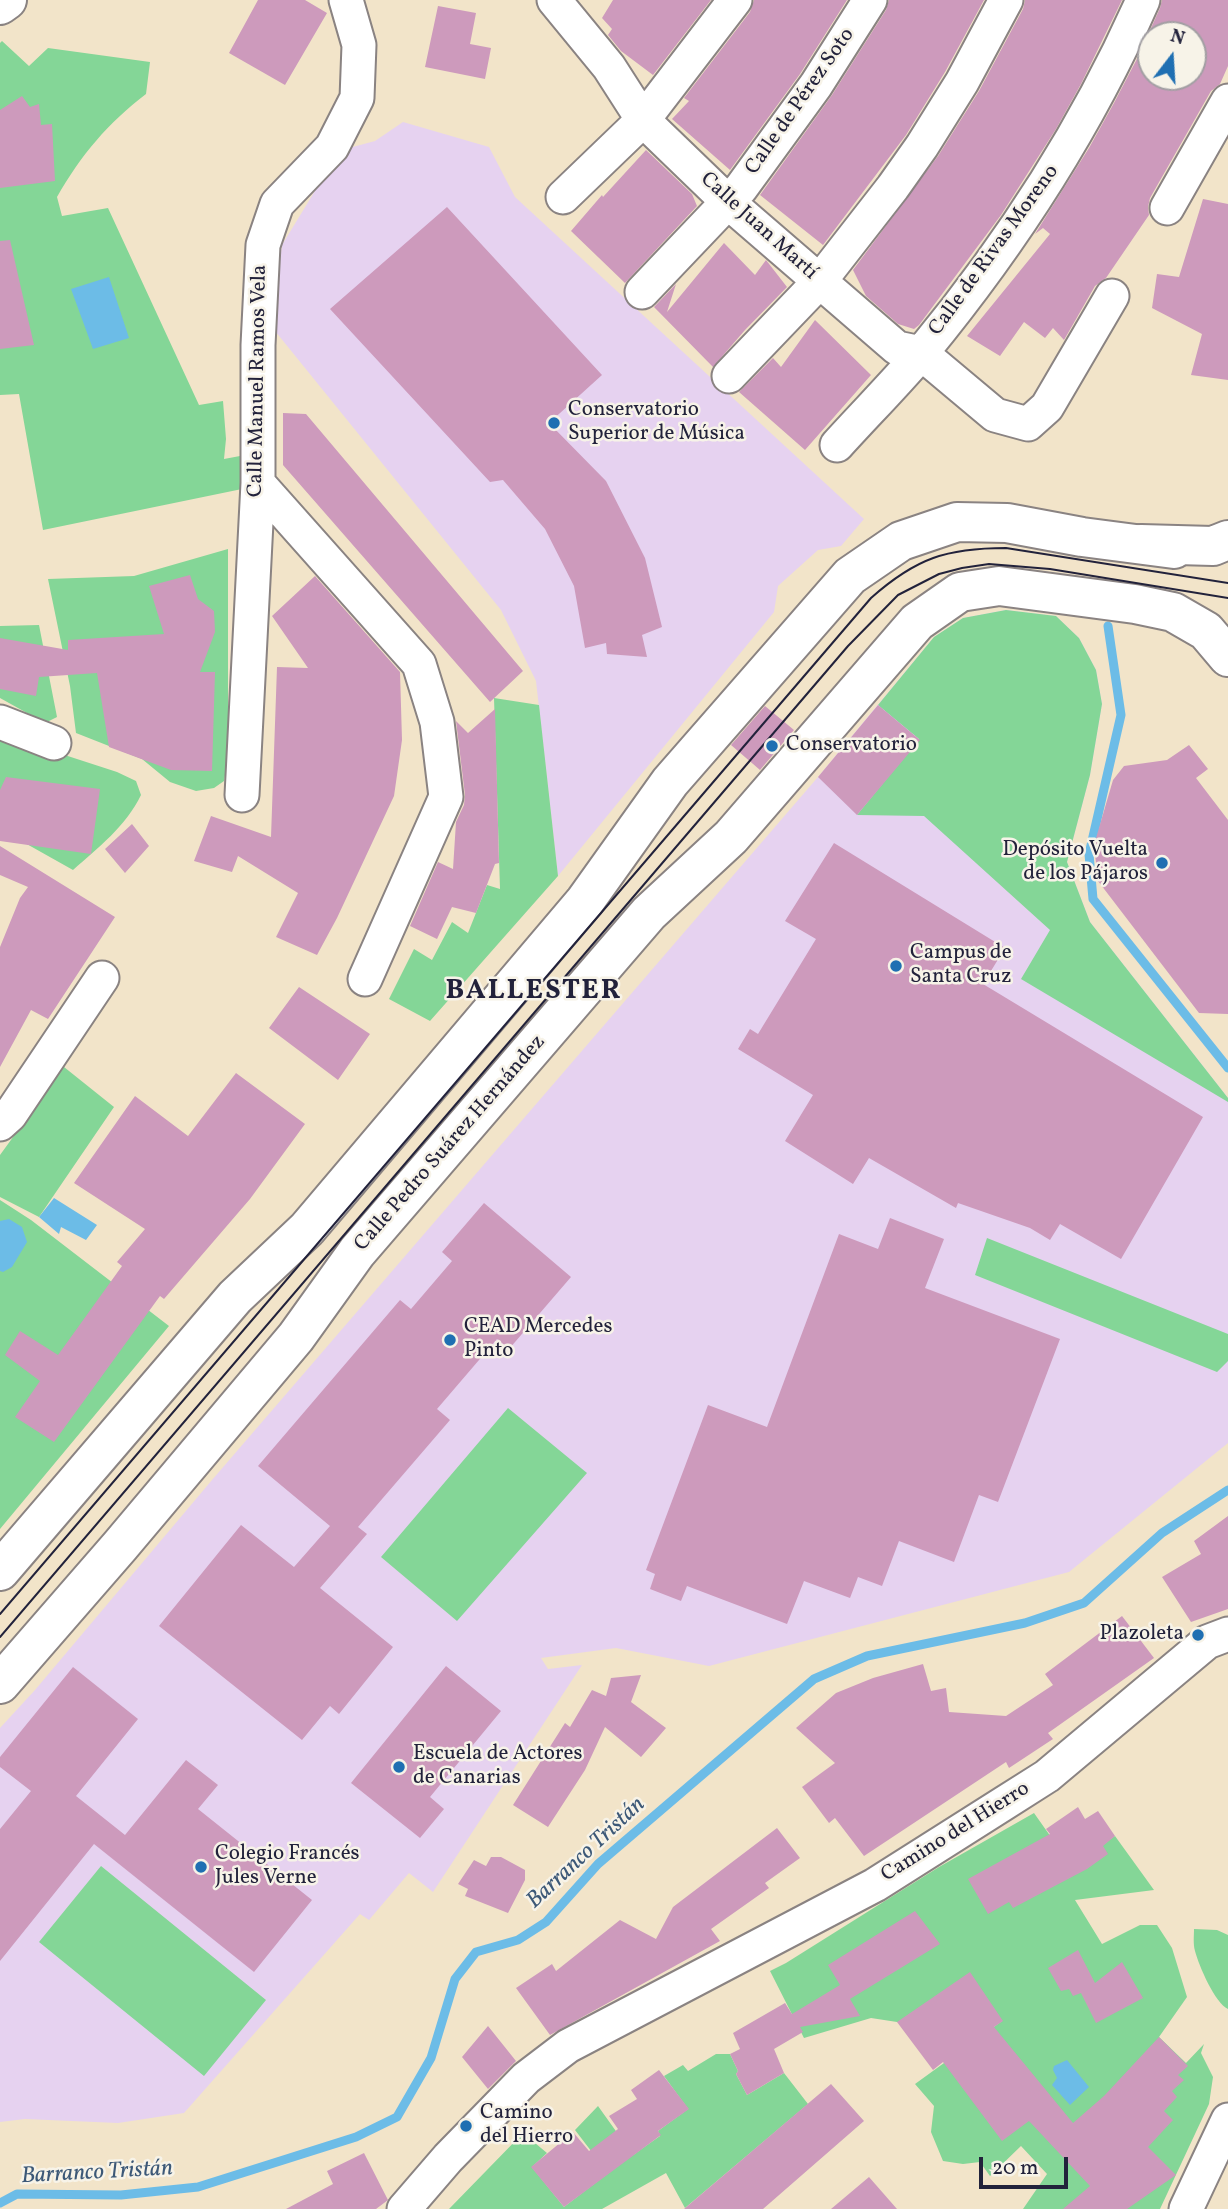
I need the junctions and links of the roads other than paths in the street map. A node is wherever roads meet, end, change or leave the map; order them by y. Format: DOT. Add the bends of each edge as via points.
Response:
graph roads {
  1 [pos="7,0"];
  2 [pos="346,0"];
  3 [pos="735,0"];
  4 [pos="870,0"];
  5 [pos="1006,0"];
  6 [pos="1143,0"];
  7 [pos="566,4"];
  8 [pos="0,5"];
  9 [pos="1228,101"];
  10 [pos="643,120"];
  11 [pos="563,197"];
  12 [pos="729,203"];
  13 [pos="1167,208"];
  14 [pos="819,282"];
  15 [pos="642,292"];
  16 [pos="1112,296"];
  17 [pos="921,353"];
  18 [pos="729,376"];
  19 [pos="837,445"];
  20 [pos="258,483"];
  21 [pos="1228,540"];
  22 [pos="1141,544"];
  23 [pos="1228,556"];
  24 [pos="1228,657"];
  25 [pos="0,722"];
  26 [pos="54,743"];
  27 [pos="242,795"];
  28 [pos="102,978"];
  29 [pos="365,979"];
  30 [pos="0,1124"];
  31 [pos="0,1571"];
  32 [pos="1228,1634"];
  33 [pos="0,1684"];
  34 [pos="1228,2120"];
  35 [pos="404,2209"];
  36 [pos="1186,2209"];
  1 -- 8 [label="street"];
  2 -- 20 [label="street, Calle Manuel Ramos Vela" via="359,45 357,98 332,147 277,204 263,245"];
  3 -- 10 [label="street"];
  4 -- 12 [label="street, Calle de Pérez Soto" via="816,85"];
  5 -- 14 [label="street" via="922,146"];
  6 -- 17 [label="street, Calle de Rivas Moreno" via="1066,152 991,264"];
  7 -- 10 [label="street, Calle Juan Martí"];
  9 -- 13 [label="street"];
  10 -- 11 [label="street"];
  10 -- 12 [label="street, Calle Juan Martí"];
  12 -- 14 [label="street, Calle Juan Martí"];
  12 -- 15 [label="street, Calle de Pérez Soto"];
  14 -- 17 [label="street, Calle Juan Martí" via="897,348"];
  14 -- 18 [label="street"];
  16 -- 17 [label="street, Calle Juan Martí" via="1047,407 1028,424 995,415"];
  17 -- 19 [label="street, Calle de Rivas Moreno"];
  20 -- 27 [label="street, Calle Manuel Ramos Vela"];
  20 -- 29 [label="street" via="419,664 437,722 446,797"];
  21 -- 22 [label="street" via="1213,546"];
  22 -- 23 [label="street"];
  22 -- 31 [label="street" via="1007,523 957,522 901,541 850,576 670,782 585,901 316,1219 235,1297"];
  24 -- 33 [label="street, Calle Pedro Suárez Hernández" via="1206,631 1173,612 999,586 960,592 917,622 731,837 649,913 357,1252 296,1337"];
  25 -- 26 [label="street"];
  28 -- 30 [label="street"];
  32 -- 35 [label="street, Camino del Hierro" via="1207,1642 1046,1776 875,1885 568,2046 526,2078"];
  34 -- 36 [label="street"];
}
